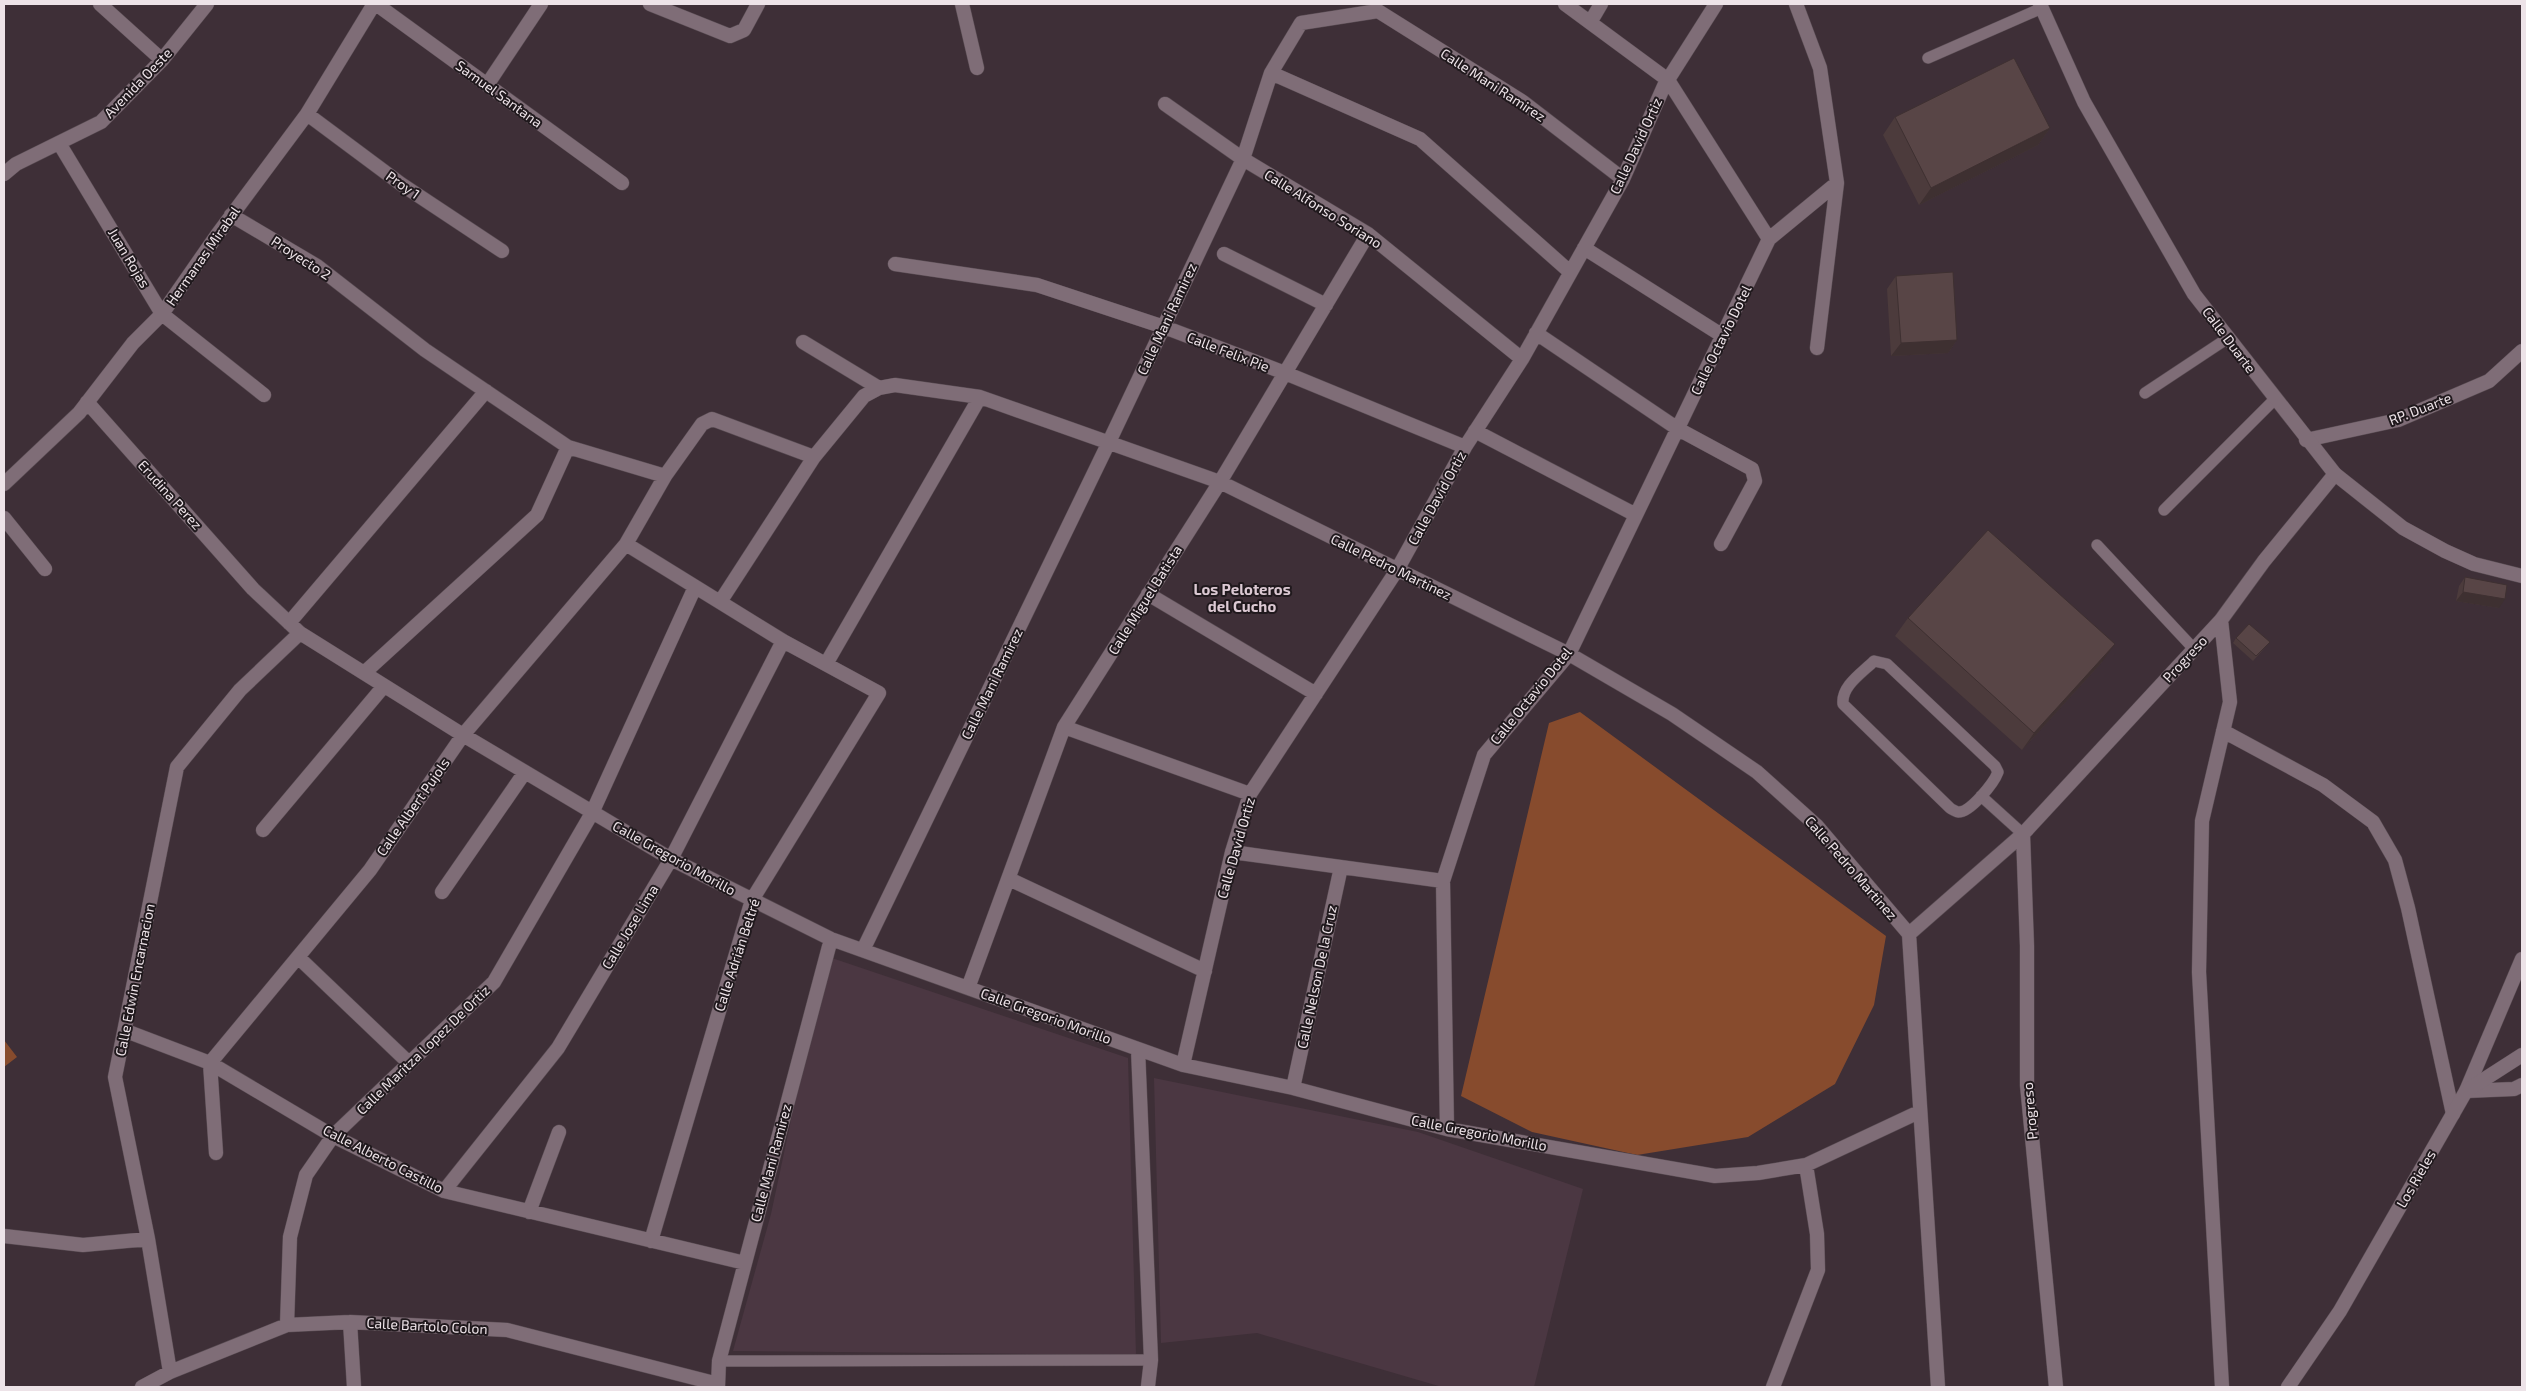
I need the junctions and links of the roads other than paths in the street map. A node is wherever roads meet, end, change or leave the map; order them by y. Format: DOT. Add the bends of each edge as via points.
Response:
graph roads {
  1 [pos="100,4"];
  2 [pos="207,4"];
  3 [pos="375,4"];
  4 [pos="541,4"];
  5 [pos="650,4"];
  6 [pos="758,4"];
  7 [pos="962,4"];
  8 [pos="1565,4"];
  9 [pos="1601,4"];
  10 [pos="1716,4"];
  11 [pos="1796,4"];
  12 [pos="2041,6"];
  13 [pos="1591,21"];
  14 [pos="1928,58"];
  15 [pos="162,60"];
  16 [pos="977,68"];
  17 [pos="1272,73"];
  18 [pos="1668,80"];
  19 [pos="487,85"];
  20 [pos="1166,104"];
  21 [pos="306,114"];
  22 [pos="59,143"];
  23 [pos="1243,159"];
  24 [pos="4,174"];
  25 [pos="1623,179"];
  26 [pos="622,183"];
  27 [pos="1837,183"];
  28 [pos="231,216"];
  29 [pos="1368,234"];
  30 [pos="1770,239"];
  31 [pos="1584,248"];
  32 [pos="502,251"];
  33 [pos="1224,254"];
  34 [pos="895,264"];
  35 [pos="1570,272"];
  36 [pos="1326,305"];
  37 [pos="162,314"];
  38 [pos="1164,327"];
  39 [pos="1536,333"];
  40 [pos="1723,336"];
  41 [pos="2228,338"];
  42 [pos="803,342"];
  43 [pos="1816,348"];
  44 [pos="2522,351"];
  45 [pos="1522,359"];
  46 [pos="1285,373"];
  47 [pos="879,388"];
  48 [pos="486,391"];
  49 [pos="2145,393"];
  50 [pos="264,395"];
  51 [pos="980,397"];
  52 [pos="2275,399"];
  53 [pos="87,402"];
  54 [pos="1678,429"];
  55 [pos="1476,431"];
  56 [pos="2306,440"];
  57 [pos="1109,442"];
  58 [pos="568,447"];
  59 [pos="1465,447"];
  60 [pos="814,457"];
  61 [pos="2335,474"];
  62 [pos="665,476"];
  63 [pos="1220,482"];
  64 [pos="4,484"];
  65 [pos="2164,510"];
  66 [pos="1636,515"];
  67 [pos="4,518"];
  68 [pos="626,544"];
  69 [pos="1721,544"];
  70 [pos="2097,545"];
  71 [pos="45,569"];
  72 [pos="1397,570"];
  73 [pos="2522,576"];
  74 [pos="695,587"];
  75 [pos="253,588"];
  76 [pos="1148,594"];
  77 [pos="720,602"];
  78 [pos="2221,620"];
  79 [pos="289,623"];
  80 [pos="300,634"];
  81 [pos="784,641"];
  82 [pos="2194,649"];
  83 [pos="1568,654"];
  84 [pos="826,664"];
  85 [pos="364,673"];
  86 [pos="384,686"];
  87 [pos="1316,694"];
  88 [pos="1064,727"];
  89 [pos="2224,731"];
  90 [pos="463,735"];
  91 [pos="525,772"];
  92 [pos="1250,794"];
  93 [pos="1981,796"];
  94 [pos="592,812"];
  95 [pos="264,830"];
  96 [pos="2023,834"];
  97 [pos="1232,852"];
  98 [pos="671,859"];
  99 [pos="1341,867"];
  100 [pos="1009,879"];
  101 [pos="1443,881"];
  102 [pos="442,892"];
  103 [pos="752,900"];
  104 [pos="1909,934"];
  105 [pos="831,939"];
  106 [pos="863,950"];
  107 [pos="298,957"];
  108 [pos="2522,959"];
  109 [pos="1205,970"];
  110 [pos="968,988"];
  111 [pos="126,1031"];
  112 [pos="1138,1049"];
  113 [pos="2522,1055"];
  114 [pos="210,1063"];
  115 [pos="409,1063"];
  116 [pos="1183,1064"];
  117 [pos="2522,1085"];
  118 [pos="1294,1088"];
  119 [pos="2466,1092"];
  120 [pos="1919,1112"];
  121 [pos="2453,1114"];
  122 [pos="1447,1129"];
  123 [pos="559,1132"];
  124 [pos="332,1136"];
  125 [pos="216,1153"];
  126 [pos="1806,1166"];
  127 [pos="444,1191"];
  128 [pos="529,1212"];
  129 [pos="4,1236"];
  130 [pos="148,1239"];
  131 [pos="651,1241"];
  132 [pos="744,1262"];
  133 [pos="350,1322"];
  134 [pos="287,1325"];
  135 [pos="1152,1360"];
  136 [pos="719,1362"];
  137 [pos="170,1372"];
  138 [pos="718,1386"];
  139 [pos="142,1387"];
  140 [pos="354,1387"];
  141 [pos="1148,1387"];
  142 [pos="1773,1387"];
  143 [pos="1938,1387"];
  144 [pos="2056,1387"];
  145 [pos="2222,1387"];
  146 [pos="2288,1387"];
  1 -- 15 [label="street"];
  2 -- 15 [label="street, Avenida Oeste"];
  3 -- 19 [label="street, Samuel Santana"];
  3 -- 21 [label="street, Hermanas Mirabal"];
  4 -- 19 [label="street"];
  5 -- 6 [label="street" via="730,36 744,30"];
  7 -- 16 [label="street"];
  8 -- 13 [label="street"];
  9 -- 13 [label="street"];
  10 -- 18 [label="street, Calle David Ortiz"];
  11 -- 27 [label="street" via="1820,68"];
  12 -- 14 [label="lane"];
  12 -- 41 [label="street, Calle Duarte" via="2084,102 2194,294"];
  13 -- 18 [label="street"];
  15 -- 22 [label="street, Avenida Oeste" via="101,122"];
  17 -- 23 [label="street, Calle Mani Ramirez"];
  17 -- 25 [label="street, Calle Mani Ramirez" via="1301,23 1378,11 1522,102"];
  17 -- 35 [label="street" via="1420,139"];
  18 -- 25 [label="street, Calle David Ortiz"];
  18 -- 30 [label="street"];
  19 -- 26 [label="street, Samuel Santana"];
  20 -- 23 [label="street, Calle Alfonso Soriano"];
  21 -- 28 [label="street, Hermanas Mirabal"];
  21 -- 32 [label="street, Proy 1" via="401,184"];
  22 -- 24 [label="street, Avenida Oeste" via="16,164"];
  22 -- 37 [label="street, Juan Rojas"];
  23 -- 29 [label="street, Calle Alfonso Soriano"];
  23 -- 38 [label="street, Calle Mani Ramirez"];
  25 -- 31 [label="street, Calle David Ortiz"];
  27 -- 30 [label="street"];
  27 -- 43 [label="street"];
  28 -- 37 [label="street, Hermanas Mirabal"];
  28 -- 48 [label="street, Proyecto 2" via="317,266 367,307"];
  29 -- 36 [label="street, Calle Miguel Batista"];
  29 -- 45 [label="street, Calle Alfonso Soriano"];
  30 -- 40 [label="street, Calle Octavio Dotel"];
  31 -- 35 [label="street, Calle David Ortiz"];
  31 -- 40 [label="street"];
  33 -- 36 [label="street"];
  34 -- 38 [label="street, Calle Felix Pie" via="1036,285"];
  35 -- 39 [label="street, Calle David Ortiz"];
  36 -- 46 [label="street, Calle Miguel Batista"];
  37 -- 50 [label="street, Juan Rojas"];
  37 -- 53 [label="street, Hermanas Mirabal" via="133,344"];
  38 -- 46 [label="street, Calle Felix Pie"];
  38 -- 57 [label="street, Calle Mani Ramirez"];
  39 -- 45 [label="street, Calle David Ortiz"];
  39 -- 54 [label="street"];
  40 -- 54 [label="street, Calle Octavio Dotel"];
  41 -- 49 [label="lane"];
  41 -- 52 [label="street, Calle Duarte"];
  42 -- 47 [label="street"];
  44 -- 56 [label="street, RP. Duarte" via="2488,381 2398,420"];
  45 -- 55 [label="street, Calle David Ortiz"];
  46 -- 59 [label="street, Calle Felix Pie"];
  46 -- 63 [label="street, Calle Miguel Batista"];
  47 -- 51 [label="street, Calle Pedro Martinez" via="895,385"];
  47 -- 60 [label="street" via="864,396"];
  48 -- 58 [label="street, Proyecto 2"];
  48 -- 79 [label="street"];
  51 -- 57 [label="street, Calle Pedro Martinez"];
  51 -- 84 [label="street"];
  52 -- 56 [label="street, Calle Duarte"];
  52 -- 65 [label="lane"];
  53 -- 64 [label="street, Hermanas Mirabal"];
  53 -- 75 [label="street, Erudina Perez"];
  54 -- 66 [label="street, Calle Octavio Dotel"];
  54 -- 69 [label="street" via="1752,469 1755,481"];
  55 -- 59 [label="street, Calle David Ortiz"];
  55 -- 66 [label="street"];
  56 -- 61 [label="street, Calle Duarte"];
  57 -- 63 [label="street, Calle Pedro Martinez"];
  57 -- 106 [label="street, Calle Mani Ramirez"];
  58 -- 62 [label="street, Proyecto 2"];
  58 -- 85 [label="street" via="537,515"];
  59 -- 72 [label="street, Calle David Ortiz"];
  60 -- 62 [label="street, Calle Albert Pujols" via="712,419 702,424"];
  60 -- 77 [label="street"];
  61 -- 73 [label="street, Calle Duarte" via="2403,528 2445,552 2474,564"];
  61 -- 78 [label="street, Progreso"];
  62 -- 68 [label="street, Calle Albert Pujols"];
  63 -- 72 [label="street, Calle Pedro Martinez"];
  63 -- 76 [label="street, Calle Miguel Batista"];
  66 -- 83 [label="street, Calle Octavio Dotel"];
  67 -- 71 [label="street"];
  68 -- 74 [label="street"];
  68 -- 90 [label="street, Calle Albert Pujols"];
  70 -- 82 [label="lane"];
  72 -- 83 [label="street, Calle Pedro Martinez"];
  72 -- 87 [label="street, Calle David Ortiz"];
  74 -- 77 [label="street"];
  74 -- 94 [label="street, Calle Maritza Lopez De Ortiz"];
  75 -- 79 [label="street, Calle Gregorio Morillo"];
  76 -- 87 [label="street"];
  76 -- 88 [label="street, Calle Miguel Batista"];
  77 -- 81 [label="street"];
  78 -- 82 [label="street, Progreso"];
  78 -- 89 [label="street" via="2230,702"];
  79 -- 80 [label="street, Calle Gregorio Morillo"];
  80 -- 85 [label="street, Calle Gregorio Morillo"];
  80 -- 111 [label="street, Calle Edwin Encarnacion" via="240,690 177,767"];
  81 -- 84 [label="street"];
  81 -- 98 [label="street, Calle Jose Lima"];
  82 -- 96 [label="street, Progreso"];
  83 -- 101 [label="street, Calle Octavio Dotel" via="1484,755"];
  83 -- 104 [label="street, Calle Pedro Martinez" via="1672,714 1757,772 1817,826"];
  84 -- 103 [label="street, Calle Adrián Beltré" via="879,693"];
  85 -- 86 [label="street, Calle Gregorio Morillo"];
  86 -- 90 [label="street, Calle Gregorio Morillo"];
  86 -- 95 [label="street"];
  87 -- 92 [label="street, Calle David Ortiz"];
  88 -- 92 [label="street"];
  88 -- 100 [label="street, Calle Miguel Batista"];
  89 -- 121 [label="street" via="2323,785 2372,822 2395,860"];
  89 -- 145 [label="street" via="2202,821 2199,972"];
  90 -- 91 [label="street, Calle Gregorio Morillo"];
  90 -- 107 [label="street, Calle Albert Pujols" via="370,870"];
  91 -- 94 [label="street, Calle Gregorio Morillo"];
  91 -- 102 [label="street"];
  92 -- 97 [label="street, Calle David Ortiz"];
  93 -- 93 [label="lane" via="1965,810 1958,812 1950,808 1843,704 1845,689 1874,661 1887,664 1995,766 1998,772 1996,780"];
  93 -- 96 [label="lane"];
  94 -- 98 [label="street, Calle Gregorio Morillo"];
  94 -- 115 [label="street, Calle Maritza Lopez De Ortiz" via="494,982"];
  96 -- 104 [label="street, Progreso"];
  96 -- 144 [label="street, Progreso" via="2027,1085"];
  97 -- 99 [label="street"];
  97 -- 109 [label="street, Calle David Ortiz"];
  98 -- 103 [label="street, Calle Gregorio Morillo"];
  98 -- 127 [label="street, Calle Jose Lima" via="558,1048"];
  99 -- 101 [label="street"];
  99 -- 118 [label="street, Calle Nelson De la Cruz"];
  100 -- 109 [label="street"];
  100 -- 110 [label="street, Calle Miguel Batista"];
  101 -- 122 [label="street, Calle Octavio Dotel"];
  103 -- 105 [label="street, Calle Gregorio Morillo"];
  103 -- 131 [label="street, Calle Adrián Beltré"];
  104 -- 120 [label="street"];
  105 -- 106 [label="street, Calle Gregorio Morillo"];
  105 -- 132 [label="street, Calle Mani Ramirez"];
  106 -- 110 [label="street, Calle Gregorio Morillo"];
  107 -- 114 [label="street, Calle Albert Pujols"];
  107 -- 115 [label="street"];
  108 -- 119 [label="street, Los Rieles"];
  109 -- 116 [label="street, Calle David Ortiz"];
  110 -- 112 [label="street, Calle Gregorio Morillo"];
  111 -- 114 [label="street, Calle Alberto Castillo"];
  111 -- 130 [label="street, Calle Edwin Encarnacion" via="115,1077"];
  112 -- 116 [label="street, Calle Gregorio Morillo"];
  112 -- 135 [label="street"];
  113 -- 119 [label="street"];
  114 -- 124 [label="street, Calle Alberto Castillo"];
  114 -- 125 [label="street"];
  115 -- 124 [label="street, Calle Maritza Lopez De Ortiz"];
  116 -- 118 [label="street, Calle Gregorio Morillo"];
  117 -- 119 [label="street" via="2514,1089"];
  118 -- 122 [label="street, Calle Gregorio Morillo"];
  119 -- 121 [label="street, Los Rieles"];
  120 -- 126 [label="street, Calle Gregorio Morillo"];
  120 -- 143 [label="street"];
  121 -- 146 [label="street, Los Rieles" via="2340,1311"];
  122 -- 126 [label="street, Calle Gregorio Morillo" via="1716,1176 1758,1174"];
  123 -- 128 [label="street"];
  124 -- 127 [label="street, Calle Alberto Castillo"];
  124 -- 134 [label="street, Calle Maritza Lopez De Ortiz" via="306,1175 290,1237"];
  126 -- 142 [label="street" via="1817,1234 1818,1270"];
  127 -- 128 [label="street, Calle Alberto Castillo"];
  128 -- 131 [label="street, Calle Alberto Castillo"];
  129 -- 130 [label="street" via="83,1246"];
  130 -- 137 [label="street, Calle Edwin Encarnacion"];
  131 -- 132 [label="street, Calle Alberto Castillo"];
  132 -- 136 [label="street, Calle Mani Ramirez"];
  133 -- 134 [label="street, Calle Bartolo Colon"];
  133 -- 138 [label="street, Calle Bartolo Colon" via="507,1330"];
  133 -- 140 [label="street"];
  134 -- 137 [label="street, Calle Bartolo Colon"];
  135 -- 136 [label="lane"];
  135 -- 141 [label="street"];
  136 -- 138 [label="street, Calle Mani Ramirez"];
  137 -- 139 [label="street, Calle Bartolo Colon"];
}
